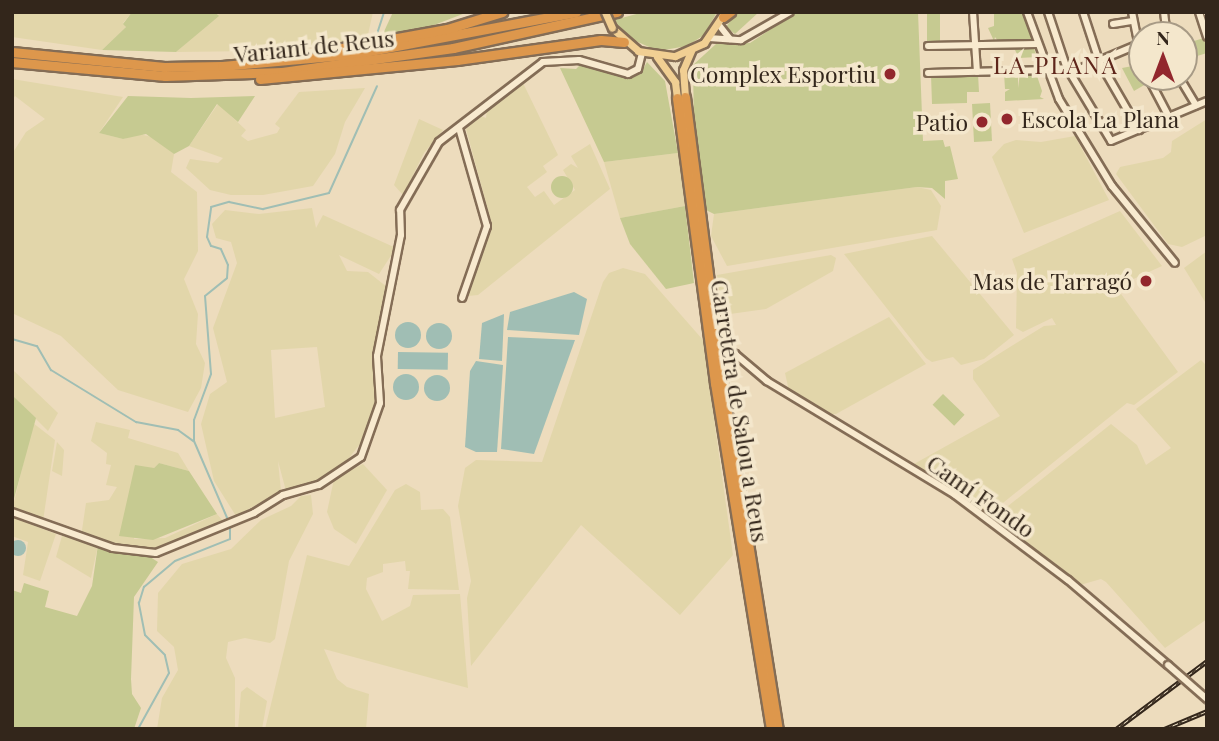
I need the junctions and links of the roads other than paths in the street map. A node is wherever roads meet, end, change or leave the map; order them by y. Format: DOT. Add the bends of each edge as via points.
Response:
graph roads {
  1 [pos="502,12"];
  2 [pos="576,12"];
  3 [pos="605,12"];
  4 [pos="617,12"];
  5 [pos="790,12"];
  6 [pos="973,12"];
  7 [pos="1027,12"];
  8 [pos="1048,12"];
  9 [pos="1083,12"];
  10 [pos="1132,12"];
  11 [pos="1199,12"];
  12 [pos="724,17"];
  13 [pos="1133,21"];
  14 [pos="1128,22"];
  15 [pos="1113,24"];
  16 [pos="1207,37"];
  17 [pos="709,38"];
  18 [pos="730,39"];
  19 [pos="624,42"];
  20 [pos="1038,44"];
  21 [pos="975,45"];
  22 [pos="928,46"];
  23 [pos="1128,49"];
  24 [pos="691,51"];
  25 [pos="12,52"];
  26 [pos="642,52"];
  27 [pos="657,57"];
  28 [pos="1099,61"];
  29 [pos="12,62"];
  30 [pos="164,67"];
  31 [pos="1048,70"];
  32 [pos="977,72"];
  33 [pos="928,73"];
  34 [pos="1070,73"];
  35 [pos="238,75"];
  36 [pos="1155,91"];
  37 [pos="1188,91"];
  38 [pos="681,97"];
  39 [pos="1207,101"];
  40 [pos="1196,105"];
  41 [pos="1169,117"];
  42 [pos="459,128"];
  43 [pos="1139,130"];
  44 [pos="1175,263"];
  45 [pos="462,298"];
  46 [pos="718,349"];
  47 [pos="12,512"];
  48 [pos="1207,698"];
  49 [pos="771,729"];
  50 [pos="778,729"];
  1 -- 30 [label="highway" via="353,48"];
  2 -- 30 [label="highway, Variant de Reus" via="354,54"];
  3 -- 19 [label="main road, bridge"];
  4 -- 35 [label="highway, Variant de Reus" via="453,48"];
  5 -- 18 [label="street" via="760,33"];
  6 -- 21 [label="street"];
  7 -- 20 [label="street"];
  8 -- 34 [label="street"];
  9 -- 28 [label="street"];
  10 -- 13 [label="street"];
  11 -- 16 [label="street"];
  12 -- 17 [label="main road"];
  12 -- 18 [label="street"];
  14 -- 15 [label="street"];
  17 -- 18 [label="street"];
  17 -- 24 [label="main road"];
  19 -- 26 [label="main road"];
  19 -- 35 [label="highway" via="601,40 284,78 250,80"];
  20 -- 21 [label="street"];
  20 -- 31 [label="street"];
  21 -- 22 [label="street"];
  21 -- 32 [label="street"];
  23 -- 28 [label="street"];
  24 -- 27 [label="main road"];
  24 -- 38 [label="main road" via="683,70"];
  25 -- 30 [label="highway, Variant de Reus"];
  26 -- 27 [label="main road"];
  26 -- 42 [label="street" via="638,69 628,74 579,60 543,62"];
  27 -- 38 [label="main road"];
  28 -- 34 [label="street"];
  28 -- 43 [label="street"];
  29 -- 35 [label="highway, Variant de Reus" via="118,74"];
  31 -- 32 [label="street"];
  31 -- 44 [label="street" via="1059,99 1112,186"];
  32 -- 33 [label="street"];
  34 -- 43 [label="street" via="1111,142"];
  36 -- 41 [label="street"];
  37 -- 40 [label="street"];
  38 -- 46 [label="highway"];
  38 -- 49 [label="highway, Carretera de Salou a Reus" via="715,383"];
  39 -- 40 [label="street"];
  40 -- 41 [label="street"];
  41 -- 43 [label="street"];
  42 -- 45 [label="street" via="486,226"];
  42 -- 47 [label="street" via="439,142 400,210 401,235 377,356 380,403 361,457 319,485 282,495 156,553 113,548"];
  46 -- 48 [label="street, Camí Fondo, bridge" via="735,354 767,381 955,495 1068,580"];
  46 -- 50 [label="highway"];
}
